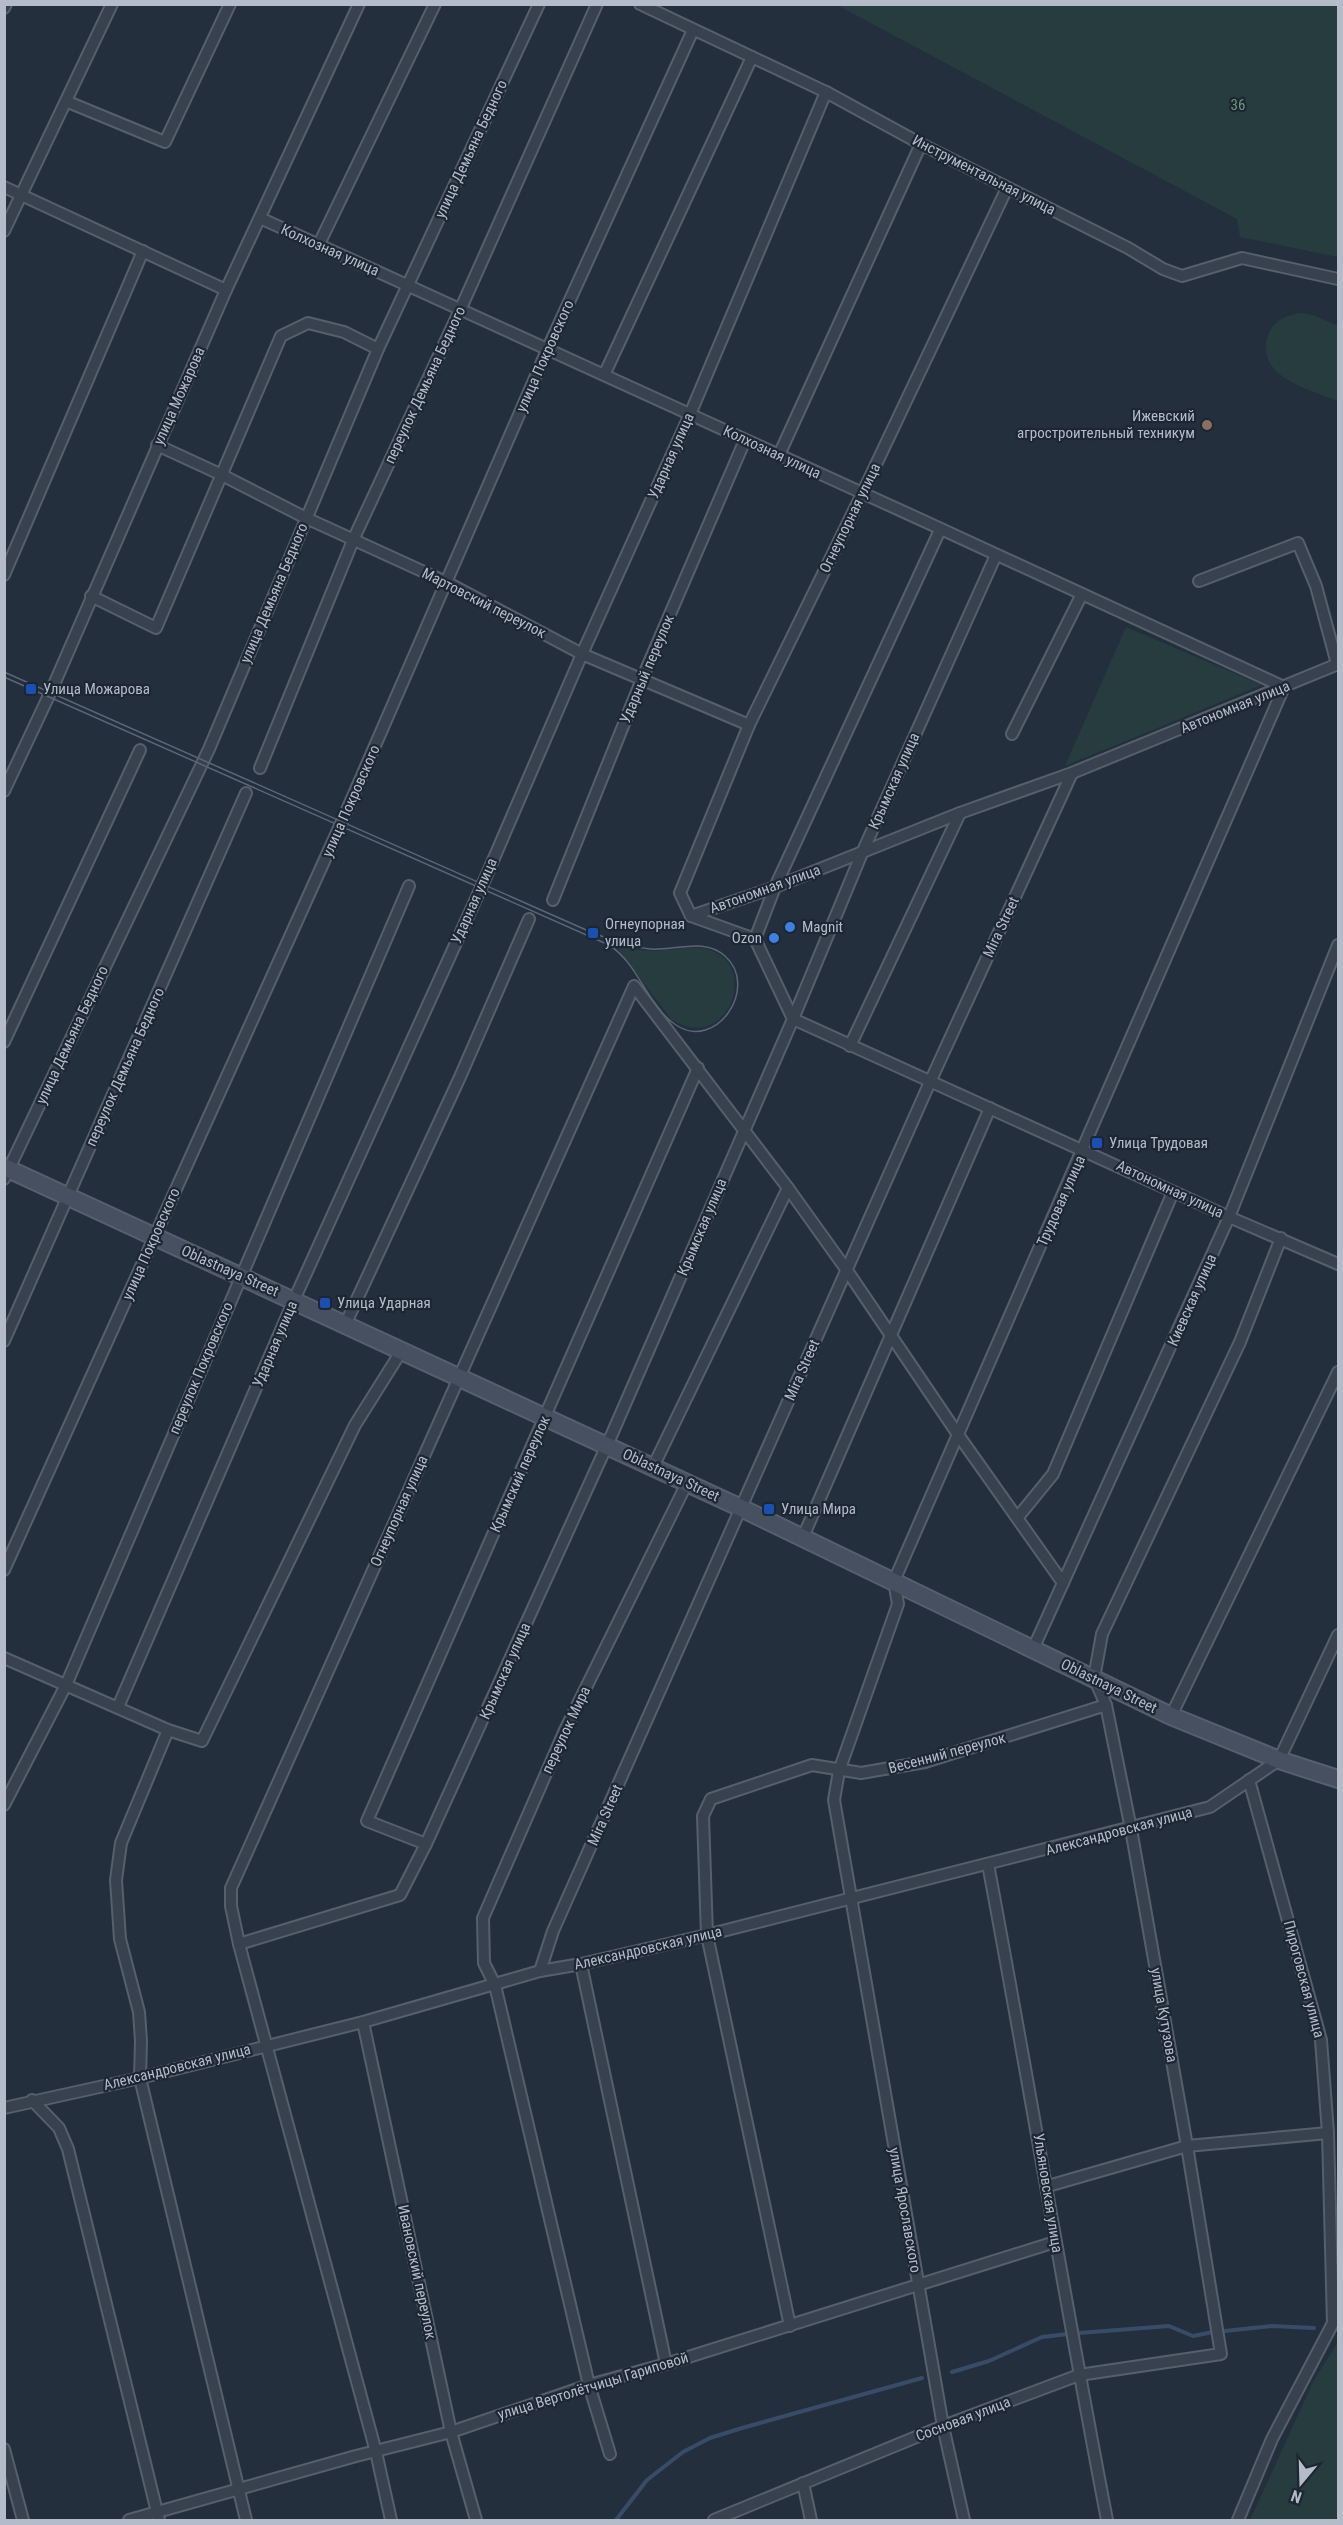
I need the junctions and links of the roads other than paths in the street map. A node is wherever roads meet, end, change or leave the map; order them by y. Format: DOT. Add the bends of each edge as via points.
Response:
graph roads {
  1 [pos="112,4"];
  2 [pos="230,4"];
  3 [pos="359,4"];
  4 [pos="435,4"];
  5 [pos="539,4"];
  6 [pos="597,4"];
  7 [pos="640,4"];
  8 [pos="693,30"];
  9 [pos="752,57"];
  10 [pos="826,93"];
  11 [pos="68,102"];
  12 [pos="921,144"];
  13 [pos="4,187"];
  14 [pos="1006,188"];
  15 [pos="21,195"];
  16 [pos="260,218"];
  17 [pos="4,231"];
  18 [pos="319,244"];
  19 [pos="143,251"];
  20 [pos="1338,279"];
  21 [pos="407,284"];
  22 [pos="226,290"];
  23 [pos="461,308"];
  24 [pos="548,348"];
  25 [pos="378,350"];
  26 [pos="605,374"];
  27 [pos="691,412"];
  28 [pos="745,440"];
  29 [pos="157,445"];
  30 [pos="779,455"];
  31 [pos="222,474"];
  32 [pos="862,494"];
  33 [pos="306,518"];
  34 [pos="940,530"];
  35 [pos="354,538"];
  36 [pos="996,555"];
  37 [pos="4,575"];
  38 [pos="1199,581"];
  39 [pos="446,582"];
  40 [pos="1082,594"];
  41 [pos="91,596"];
  42 [pos="582,654"];
  43 [pos="1338,664"];
  44 [pos="642,679"];
  45 [pos="1284,687"];
  46 [pos="749,725"];
  47 [pos="1012,734"];
  48 [pos="140,750"];
  49 [pos="260,768"];
  50 [pos="1072,773"];
  51 [pos="4,791"];
  52 [pos="246,793"];
  53 [pos="960,813"];
  54 [pos="862,853"];
  55 [pos="409,886"];
  56 [pos="775,887"];
  57 [pos="553,900"];
  58 [pos="691,916"];
  59 [pos="529,919"];
  60 [pos="755,939"];
  61 [pos="1338,945"];
  62 [pos="794,1019"];
  63 [pos="4,1042"];
  64 [pos="850,1046"];
  65 [pos="698,1068"];
  66 [pos="930,1082"];
  67 [pos="990,1108"];
  68 [pos="744,1130"];
  69 [pos="1084,1149"];
  70 [pos="6,1172"];
  71 [pos="788,1188"];
  72 [pos="1173,1192"];
  73 [pos="68,1197"];
  74 [pos="1229,1217"];
  75 [pos="154,1237"];
  76 [pos="1281,1239"];
  77 [pos="1338,1264"];
  78 [pos="846,1269"];
  79 [pos="240,1276"];
  80 [pos="294,1300"];
  81 [pos="345,1325"];
  82 [pos="891,1338"];
  83 [pos="4,1341"];
  84 [pos="402,1350"];
  85 [pos="1338,1372"];
  86 [pos="459,1378"];
  87 [pos="546,1417"];
  88 [pos="959,1436"];
  89 [pos="607,1445"];
  90 [pos="653,1467"];
  91 [pos="687,1483"];
  92 [pos="741,1508"];
  93 [pos="1018,1517"];
  94 [pos="803,1537"];
  95 [pos="4,1570"];
  96 [pos="894,1581"];
  97 [pos="1063,1583"];
  98 [pos="1338,1635"];
  99 [pos="1033,1649"];
  100 [pos="4,1658"];
  101 [pos="1094,1678"];
  102 [pos="66,1685"];
  103 [pos="1106,1705"];
  104 [pos="118,1707"];
  105 [pos="1171,1716"];
  106 [pos="168,1731"];
  107 [pos="1279,1760"];
  108 [pos="839,1771"];
  109 [pos="1338,1779"];
  110 [pos="1249,1780"];
  111 [pos="4,1805"];
  112 [pos="1131,1829"];
  113 [pos="426,1845"];
  114 [pos="988,1864"];
  115 [pos="852,1899"];
  116 [pos="707,1935"];
  117 [pos="239,1944"];
  118 [pos="581,1964"];
  119 [pos="540,1971"];
  120 [pos="495,1985"];
  121 [pos="363,2022"];
  122 [pos="266,2046"];
  123 [pos="140,2078"];
  124 [pos="32,2100"];
  125 [pos="4,2108"];
  126 [pos="1328,2133"];
  127 [pos="1187,2146"];
  128 [pos="1048,2186"];
  129 [pos="1055,2242"];
  130 [pos="918,2285"];
  131 [pos="790,2326"];
  132 [pos="1221,2354"];
  133 [pos="666,2364"];
  134 [pos="1079,2375"];
  135 [pos="589,2385"];
  136 [pos="943,2426"];
  137 [pos="451,2432"];
  138 [pos="4,2449"];
  139 [pos="376,2452"];
  140 [pos="610,2454"];
  141 [pos="803,2483"];
  142 [pos="238,2490"];
  143 [pos="158,2517"];
  144 [pos="23,2520"];
  145 [pos="129,2520"];
  146 [pos="246,2520"];
  147 [pos="391,2520"];
  148 [pos="476,2520"];
  149 [pos="714,2520"];
  150 [pos="811,2520"];
  151 [pos="964,2520"];
  152 [pos="1107,2520"];
  153 [pos="1238,2520"];
  1 -- 11 [label="street"];
  2 -- 11 [label="street" via="165,142"];
  3 -- 16 [label="street, улица Можарова"];
  4 -- 18 [label="street"];
  5 -- 21 [label="street, улица Демьяна Бедного"];
  6 -- 23 [label="street, переулок Демьяна Бедного"];
  7 -- 8 [label="street, Инструментальная улица"];
  8 -- 9 [label="street, Инструментальная улица"];
  8 -- 24 [label="street, улица Покровского"];
  9 -- 10 [label="street, Инструментальная улица"];
  9 -- 26 [label="street"];
  10 -- 12 [label="street, Инструментальная улица"];
  10 -- 27 [label="street, Ударная улица"];
  11 -- 15 [label="street"];
  12 -- 14 [label="street, Инструментальная улица"];
  12 -- 30 [label="street"];
  13 -- 15 [label="street"];
  14 -- 20 [label="street, Инструментальная улица" via="1182,276 1242,258"];
  14 -- 32 [label="street, Огнеупорная улица"];
  15 -- 17 [label="street"];
  15 -- 19 [label="street"];
  16 -- 18 [label="street, Колхозная улица"];
  16 -- 22 [label="street, улица Можарова"];
  18 -- 21 [label="street, Колхозная улица"];
  19 -- 22 [label="street"];
  19 -- 37 [label="street"];
  21 -- 23 [label="street, Колхозная улица"];
  21 -- 25 [label="street, улица Демьяна Бедного"];
  22 -- 29 [label="street, улица Можарова"];
  23 -- 24 [label="street, Колхозная улица"];
  23 -- 35 [label="street, переулок Демьяна Бедного"];
  24 -- 26 [label="street, Колхозная улица"];
  24 -- 39 [label="street, улица Покровского"];
  25 -- 31 [label="street" via="344,332 308,323 281,336"];
  25 -- 33 [label="street, улица Демьяна Бедного"];
  26 -- 27 [label="street, Колхозная улица"];
  27 -- 28 [label="street, Колхозная улица"];
  27 -- 42 [label="street, Ударная улица"];
  28 -- 30 [label="street, Колхозная улица"];
  28 -- 44 [label="street, Ударный переулок"];
  29 -- 31 [label="street, Мартовский переулок"];
  29 -- 41 [label="street, улица Можарова"];
  30 -- 32 [label="street, Колхозная улица"];
  31 -- 33 [label="street, Мартовский переулок"];
  31 -- 41 [label="street" via="156,628"];
  32 -- 34 [label="street, Колхозная улица"];
  32 -- 46 [label="street, Огнеупорная улица"];
  33 -- 35 [label="street, Мартовский переулок"];
  33 -- 70 [label="street, улица Демьяна Бедного" via="209,749"];
  34 -- 36 [label="street, Колхозная улица"];
  34 -- 56 [label="street"];
  35 -- 39 [label="street, Мартовский переулок"];
  35 -- 49 [label="street, переулок Демьяна Бедного"];
  36 -- 40 [label="street, Колхозная улица"];
  36 -- 54 [label="street, Крымская улица"];
  38 -- 43 [label="street" via="1298,543 1316,586"];
  39 -- 42 [label="street, Мартовский переулок"];
  39 -- 75 [label="street, улица Покровского"];
  40 -- 45 [label="street, Колхозная улица"];
  40 -- 47 [label="street"];
  41 -- 51 [label="street, улица Можарова"];
  42 -- 44 [label="street, Мартовский переулок"];
  42 -- 80 [label="street, Ударная улица" via="485,879"];
  43 -- 45 [label="street, Автономная улица"];
  44 -- 46 [label="street, Мартовский переулок"];
  44 -- 57 [label="street, Ударный переулок"];
  45 -- 50 [label="street, Автономная улица"];
  45 -- 69 [label="street, Трудовая улица"];
  46 -- 58 [label="street, Огнеупорная улица" via="680,893"];
  48 -- 63 [label="street"];
  50 -- 53 [label="street, Автономная улица"];
  50 -- 66 [label="street, Mira Street"];
  52 -- 73 [label="street, переулок Демьяна Бедного"];
  53 -- 54 [label="street, Автономная улица"];
  53 -- 64 [label="street"];
  54 -- 56 [label="street, Автономная улица"];
  54 -- 62 [label="street, Крымская улица"];
  55 -- 79 [label="street, переулок Покровского"];
  56 -- 58 [label="street, Автономная улица"];
  56 -- 60 [label="street"];
  58 -- 60 [label="street, Автономная улица"];
  59 -- 81 [label="street"];
  60 -- 62 [label="street"];
  61 -- 74 [label="street, Киевская улица"];
  62 -- 64 [label="street, Автономная улица"];
  62 -- 68 [label="street, Крымская улица"];
  64 -- 66 [label="street, Автономная улица"];
  65 -- 68 [label="street"];
  65 -- 86 [label="street, Огнеупорная улица" via="634,986"];
  65 -- 87 [label="street, Крымский переулок"];
  66 -- 67 [label="street, Автономная улица"];
  66 -- 78 [label="street, Mira Street"];
  67 -- 69 [label="street, Автономная улица"];
  67 -- 82 [label="street"];
  68 -- 71 [label="street"];
  68 -- 89 [label="street, Крымская улица"];
  69 -- 72 [label="street, Автономная улица"];
  69 -- 88 [label="street, Трудовая улица"];
  70 -- 73 [label="main road, Oblastnaya Street"];
  71 -- 78 [label="street"];
  71 -- 90 [label="street"];
  72 -- 74 [label="street, Автономная улица"];
  72 -- 93 [label="street" via="1053,1474"];
  73 -- 75 [label="main road, Oblastnaya Street"];
  73 -- 83 [label="street, переулок Демьяна Бедного"];
  74 -- 76 [label="street, Автономная улица"];
  74 -- 97 [label="street, Киевская улица"];
  75 -- 79 [label="main road, Oblastnaya Street"];
  75 -- 95 [label="street, улица Покровского"];
  76 -- 77 [label="street, Автономная улица"];
  76 -- 101 [label="street" via="1240,1342 1102,1634"];
  78 -- 82 [label="street"];
  78 -- 92 [label="street, Mira Street"];
  79 -- 80 [label="main road, Oblastnaya Street"];
  79 -- 102 [label="street, переулок Покровского"];
  80 -- 81 [label="main road, Oblastnaya Street"];
  80 -- 104 [label="street, Ударная улица"];
  81 -- 84 [label="main road, Oblastnaya Street"];
  82 -- 88 [label="street"];
  82 -- 94 [label="street"];
  84 -- 86 [label="main road, Oblastnaya Street"];
  84 -- 106 [label="street" via="355,1425 202,1741"];
  85 -- 105 [label="street"];
  86 -- 87 [label="main road, Oblastnaya Street"];
  86 -- 117 [label="street, Огнеупорная улица" via="233,1880 231,1906"];
  87 -- 89 [label="main road, Oblastnaya Street"];
  87 -- 113 [label="street, Крымский переулок" via="367,1821"];
  88 -- 93 [label="street"];
  88 -- 96 [label="street, Трудовая улица"];
  89 -- 90 [label="main road, Oblastnaya Street"];
  89 -- 113 [label="street, Крымская улица"];
  90 -- 91 [label="main road, Oblastnaya Street"];
  91 -- 92 [label="main road, Oblastnaya Street"];
  91 -- 120 [label="street, переулок Мира" via="565,1730 483,1918 484,1963"];
  92 -- 94 [label="main road, Oblastnaya Street"];
  92 -- 119 [label="street, Mira Street" via="553,1930"];
  93 -- 97 [label="street"];
  94 -- 96 [label="main road, Oblastnaya Street"];
  96 -- 99 [label="main road, Oblastnaya Street"];
  96 -- 108 [label="street, улица Ярославского" via="898,1604"];
  97 -- 99 [label="street, Киевская улица"];
  98 -- 107 [label="street"];
  99 -- 101 [label="main road, Oblastnaya Street"];
  100 -- 102 [label="street"];
  101 -- 103 [label="street, улица Кутузова"];
  101 -- 105 [label="main road, Oblastnaya Street"];
  102 -- 104 [label="street"];
  102 -- 111 [label="street, переулок Покровского"];
  103 -- 108 [label="street, Весенний переулок" via="925,1762 861,1773"];
  103 -- 112 [label="street, улица Кутузова"];
  104 -- 106 [label="street"];
  105 -- 107 [label="main road, Oblastnaya Street"];
  106 -- 123 [label="street" via="121,1843 116,1880 120,1939 139,2012"];
  107 -- 109 [label="main road, Oblastnaya Street"];
  107 -- 110 [label="street, Александровская улица"];
  108 -- 115 [label="street, улица Ярославского" via="834,1800"];
  108 -- 116 [label="street, Весенний переулок" via="812,1765 711,1799 703,1816"];
  110 -- 112 [label="street, Александровская улица" via="1210,1807"];
  110 -- 126 [label="street, Пироговская улица" via="1321,2040"];
  112 -- 114 [label="street, Александровская улица"];
  112 -- 127 [label="street, улица Кутузова"];
  113 -- 117 [label="street, Крымская улица" via="400,1895"];
  114 -- 115 [label="street, Александровская улица"];
  114 -- 128 [label="street, Ульяновская улица"];
  115 -- 116 [label="street, Александровская улица"];
  115 -- 130 [label="street, улица Ярославского"];
  116 -- 118 [label="street, Александровская улица"];
  116 -- 131 [label="street, Весенний переулок"];
  117 -- 122 [label="street, Огнеупорная улица"];
  118 -- 119 [label="street, Александровская улица"];
  118 -- 133 [label="street"];
  119 -- 120 [label="street, Александровская улица"];
  120 -- 121 [label="street, Александровская улица"];
  120 -- 135 [label="street, переулок Мира"];
  121 -- 122 [label="street, Александровская улица"];
  121 -- 137 [label="street, Ивановский переулок"];
  122 -- 123 [label="street, Александровская улица"];
  122 -- 139 [label="street, Огнеупорная улица"];
  123 -- 124 [label="street, Александровская улица"];
  123 -- 142 [label="street"];
  124 -- 125 [label="street, Александровская улица"];
  124 -- 143 [label="street" via="59,2128 68,2149"];
  126 -- 127 [label="street"];
  126 -- 153 [label="street, Пироговская улица" via="1333,2323 1272,2439"];
  127 -- 128 [label="street"];
  127 -- 132 [label="street, улица Кутузова"];
  128 -- 129 [label="street, Ульяновская улица"];
  129 -- 130 [label="street, улица Вертолётчицы Гариповой"];
  129 -- 134 [label="street, Ульяновская улица"];
  130 -- 131 [label="street, улица Вертолётчицы Гариповой"];
  130 -- 136 [label="street, улица Ярославского"];
  131 -- 133 [label="street, улица Вертолётчицы Гариповой"];
  132 -- 134 [label="street, Сосновая улица"];
  133 -- 135 [label="street, улица Вертолётчицы Гариповой"];
  134 -- 136 [label="street, Сосновая улица"];
  134 -- 152 [label="street, Ульяновская улица"];
  135 -- 137 [label="street, улица Вертолётчицы Гариповой"];
  135 -- 140 [label="street, переулок Мира"];
  136 -- 141 [label="street, Сосновая улица"];
  136 -- 151 [label="street, улица Ярославского"];
  137 -- 139 [label="street, улица Вертолётчицы Гариповой"];
  137 -- 148 [label="street, Ивановский переулок"];
  138 -- 144 [label="street"];
  139 -- 142 [label="street, улица Вертолётчицы Гариповой"];
  139 -- 147 [label="street, Огнеупорная улица"];
  141 -- 149 [label="street, Сосновая улица"];
  141 -- 150 [label="street"];
  142 -- 143 [label="street, улица Вертолётчицы Гариповой"];
  142 -- 146 [label="street"];
  143 -- 145 [label="street, улица Вертолётчицы Гариповой"];
}
